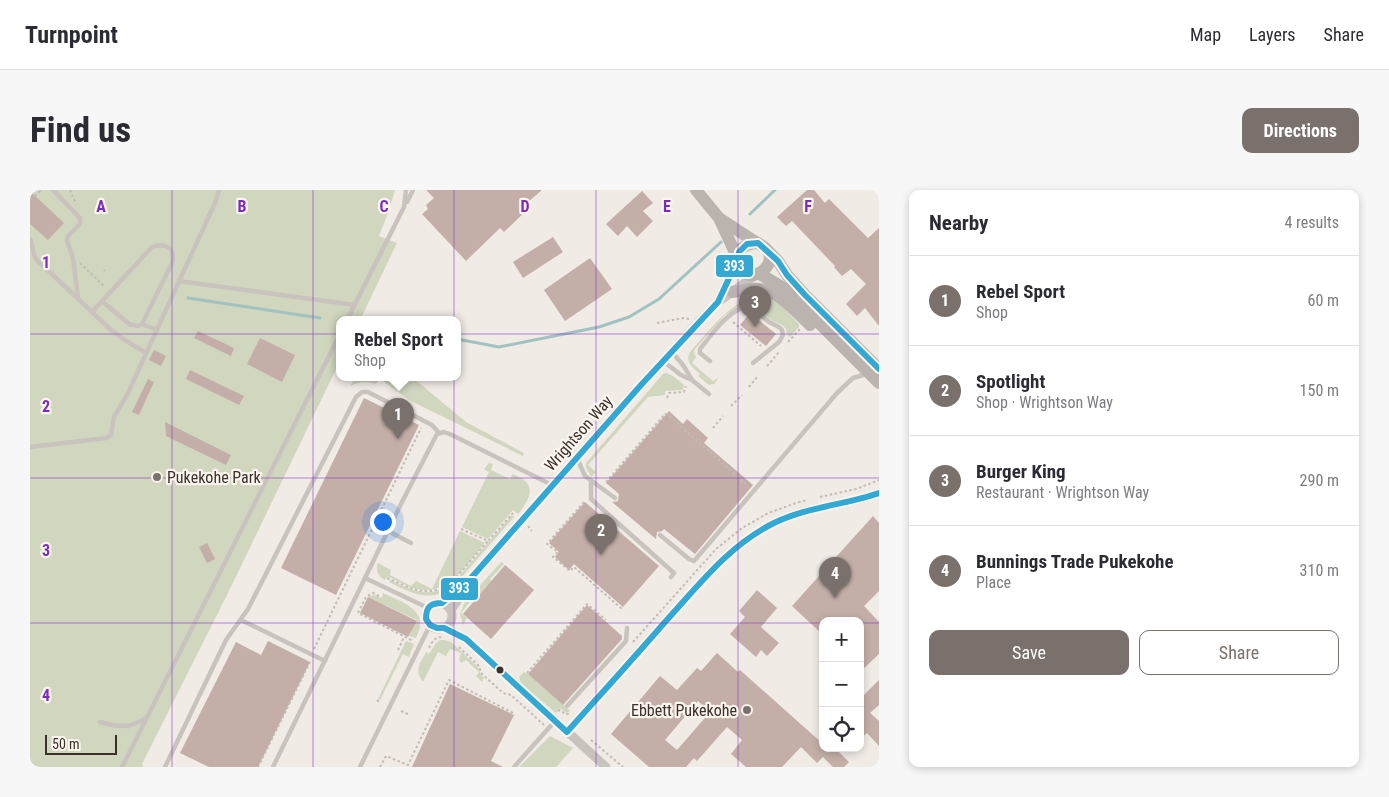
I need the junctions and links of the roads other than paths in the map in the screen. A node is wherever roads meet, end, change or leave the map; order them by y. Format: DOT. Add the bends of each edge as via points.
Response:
graph roads {
  1 [pos="53,190"];
  2 [pos="219,190"];
  3 [pos="406,190"];
  4 [pos="413,190"];
  5 [pos="696,190"];
  6 [pos="404,207"];
  7 [pos="719,218"];
  8 [pos="30,239"];
  9 [pos="762,246"];
  10 [pos="737,259"];
  11 [pos="758,274"];
  12 [pos="179,281"];
  13 [pos="732,292"];
  14 [pos="78,298"];
  15 [pos="102,301"];
  16 [pos="718,302"];
  17 [pos="355,305"];
  18 [pos="92,312"];
  19 [pos="349,316"];
  20 [pos="142,324"];
  21 [pos="157,330"];
  22 [pos="336,342"];
  23 [pos="843,347"];
  24 [pos="672,351"];
  25 [pos="146,353"];
  26 [pos="710,360"];
  27 [pos="663,361"];
  28 [pos="753,362"];
  29 [pos="874,371"];
  30 [pos="692,380"];
  31 [pos="879,383"];
  32 [pos="709,394"];
  33 [pos="439,433"];
  34 [pos="30,447"];
  35 [pos="577,458"];
  36 [pos="591,481"];
  37 [pos="552,485"];
  38 [pos="879,493"];
  39 [pos="615,498"];
  40 [pos="388,531"];
  41 [pos="660,535"];
  42 [pos="411,543"];
  43 [pos="365,578"];
  44 [pos="671,578"];
  45 [pos="464,586"];
  46 [pos="442,603"];
  47 [pos="428,608"];
  48 [pos="451,614"];
  49 [pos="241,620"];
  50 [pos="430,625"];
  51 [pos="627,628"];
  52 [pos="445,632"];
  53 [pos="466,639"];
  54 [pos="325,661"];
  55 [pos="568,706"];
  56 [pos="147,717"];
  57 [pos="553,720"];
  58 [pos="100,722"];
  59 [pos="567,732"];
  60 [pos="122,767"];
  61 [pos="165,767"];
  62 [pos="273,767"];
  63 [pos="360,767"];
  64 [pos="514,767"];
  65 [pos="606,767"];
  1 -- 14 [label="lane" via="80,218 80,224 67,241 74,258"];
  2 -- 12 [label="lane"];
  3 -- 6 [label="lane"];
  4 -- 6 [label="lane"];
  5 -- 7 [label="main road"];
  6 -- 17 [label="lane"];
  7 -- 9 [label="main road"];
  7 -- 10 [label="main road"];
  8 -- 14 [label="lane" via="37,260"];
  9 -- 10 [label="main road" via="752,243 742,247"];
  9 -- 11 [label="main road" via="769,260 766,268"];
  9 -- 29 [label="main road"];
  10 -- 11 [label="main road" via="742,270 751,275"];
  10 -- 16 [label="street, Wrightson Way"];
  11 -- 13 [label="street, Wrightson Way"];
  11 -- 23 [label="main road" via="785,289"];
  12 -- 17 [label="lane"];
  12 -- 21 [label="lane"];
  13 -- 16 [label="street, Wrightson Way"];
  13 -- 23 [label="main road" via="758,289 771,292 811,327"];
  14 -- 18 [label="lane"];
  15 -- 18 [label="lane"];
  15 -- 20 [label="lane" via="129,324"];
  15 -- 20 [label="lane" via="152,247 167,246 173,254 172,263"];
  16 -- 24 [label="street, Wrightson Way"];
  17 -- 19 [label="lane"];
  18 -- 25 [label="lane" via="123,339"];
  20 -- 21 [label="lane"];
  21 -- 25 [label="lane"];
  22 -- 56 [label="lane"];
  23 -- 29 [label="main road"];
  24 -- 27 [label="street, Wrightson Way"];
  24 -- 30 [label="lane"];
  25 -- 34 [label="lane" via="116,413 111,436"];
  26 -- 28 [label="lane" via="700,353 700,348 725,319 749,305 779,327 783,335 779,342"];
  27 -- 30 [label="lane"];
  27 -- 35 [label="street, Wrightson Way"];
  29 -- 31 [label="main road"];
  29 -- 41 [label="lane" via="848,381 694,561"];
  30 -- 32 [label="lane"];
  33 -- 37 [label="lane" via="448,433"];
  33 -- 40 [label="lane"];
  33 -- 49 [label="lane" via="432,425 368,392 358,394"];
  35 -- 36 [label="lane"];
  35 -- 37 [label="street, Wrightson Way"];
  36 -- 39 [label="lane"];
  36 -- 44 [label="lane" via="591,499 674,573"];
  37 -- 45 [label="street, Wrightson Way"];
  38 -- 59 [label="street" via="790,516 738,545"];
  40 -- 42 [label="lane"];
  40 -- 43 [label="lane"];
  43 -- 47 [label="lane"];
  43 -- 54 [label="lane"];
  45 -- 46 [label="street, Wrightson Way"];
  45 -- 48 [label="street, Wrightson Way"];
  46 -- 47 [label="street" via="434,603"];
  46 -- 48 [label="street"];
  47 -- 50 [label="street" via="426,619"];
  48 -- 52 [label="street"];
  48 -- 53 [label="street"];
  49 -- 54 [label="lane"];
  49 -- 61 [label="lane" via="226,640"];
  50 -- 52 [label="street"];
  50 -- 63 [label="lane"];
  51 -- 55 [label="lane" via="626,641"];
  52 -- 53 [label="street"];
  53 -- 57 [label="street"];
  54 -- 62 [label="lane"];
  56 -- 58 [label="lane" via="138,724 127,726"];
  56 -- 60 [label="lane"];
  57 -- 59 [label="street"];
  57 -- 64 [label="lane"];
  59 -- 65 [label="street"];
}
